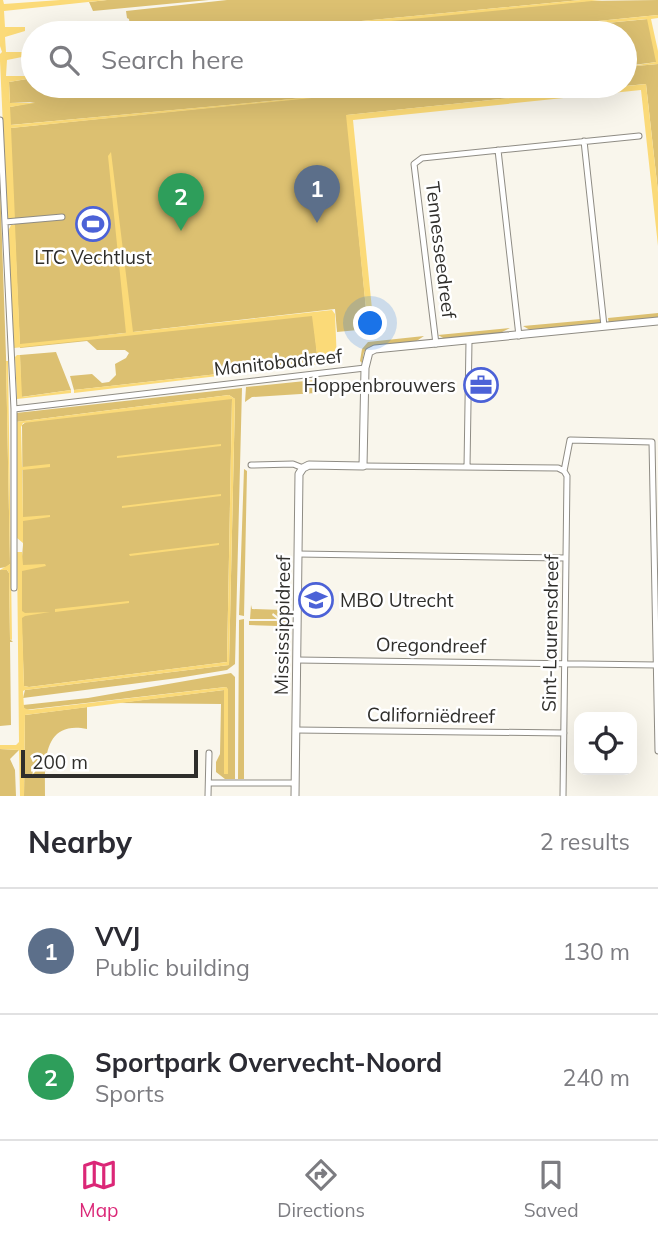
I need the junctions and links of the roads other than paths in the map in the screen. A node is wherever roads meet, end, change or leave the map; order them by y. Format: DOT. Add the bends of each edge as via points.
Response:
graph roads {
  1 [pos="0,120"];
  2 [pos="639,136"];
  3 [pos="584,141"];
  4 [pos="498,150"];
  5 [pos="62,217"];
  6 [pos="5,222"];
  7 [pos="658,321"];
  8 [pos="604,326"];
  9 [pos="519,336"];
  10 [pos="469,341"];
  11 [pos="436,344"];
  12 [pos="365,368"];
  13 [pos="14,408"];
  14 [pos="251,465"];
  15 [pos="363,466"];
  16 [pos="467,467"];
  17 [pos="303,468"];
  18 [pos="564,471"];
  19 [pos="298,554"];
  20 [pos="566,558"];
  21 [pos="14,588"];
  22 [pos="657,592"];
  23 [pos="297,660"];
  24 [pos="565,663"];
  25 [pos="657,665"];
  26 [pos="296,730"];
  27 [pos="564,733"];
  28 [pos="658,751"];
  29 [pos="208,753"];
  30 [pos="212,783"];
  31 [pos="295,783"];
  32 [pos="208,796"];
  33 [pos="295,796"];
  34 [pos="563,796"];
  1 -- 6 [label="street"];
  2 -- 3 [label="street, Tennesseedreef"];
  3 -- 4 [label="street, Tennesseedreef"];
  3 -- 8 [label="street"];
  4 -- 9 [label="street"];
  4 -- 11 [label="street, Tennesseedreef" via="422,158 414,164"];
  5 -- 6 [label="street"];
  6 -- 13 [label="street"];
  7 -- 8 [label="street, Manitobadreef"];
  8 -- 9 [label="street, Manitobadreef"];
  9 -- 10 [label="street, Manitobadreef"];
  10 -- 11 [label="street, Manitobadreef"];
  10 -- 16 [label="street"];
  11 -- 12 [label="street, Manitobadreef" via="375,349 369,352"];
  12 -- 13 [label="street, Manitobadreef"];
  12 -- 15 [label="street"];
  13 -- 21 [label="street"];
  14 -- 17 [label="street"];
  15 -- 16 [label="street"];
  15 -- 17 [label="street"];
  16 -- 18 [label="street"];
  17 -- 19 [label="street, Mississippidreef" via="299,474"];
  18 -- 20 [label="street, Sint-Laurensdreef"];
  18 -- 22 [label="street" via="570,440 652,442"];
  19 -- 20 [label="street"];
  19 -- 23 [label="street, Mississippidreef"];
  20 -- 24 [label="street, Sint-Laurensdreef"];
  22 -- 25 [label="street"];
  23 -- 24 [label="street, Oregondreef"];
  23 -- 26 [label="street, Mississippidreef"];
  24 -- 25 [label="street, Oregondreef"];
  24 -- 27 [label="street, Sint-Laurensdreef"];
  25 -- 28 [label="street"];
  26 -- 27 [label="street, Californiëdreef"];
  26 -- 31 [label="street, Mississippidreef"];
  27 -- 34 [label="street, Sint-Laurensdreef"];
  29 -- 30 [label="street"];
  30 -- 31 [label="street"];
  30 -- 32 [label="street"];
  31 -- 33 [label="street, Mississippidreef"];
}
